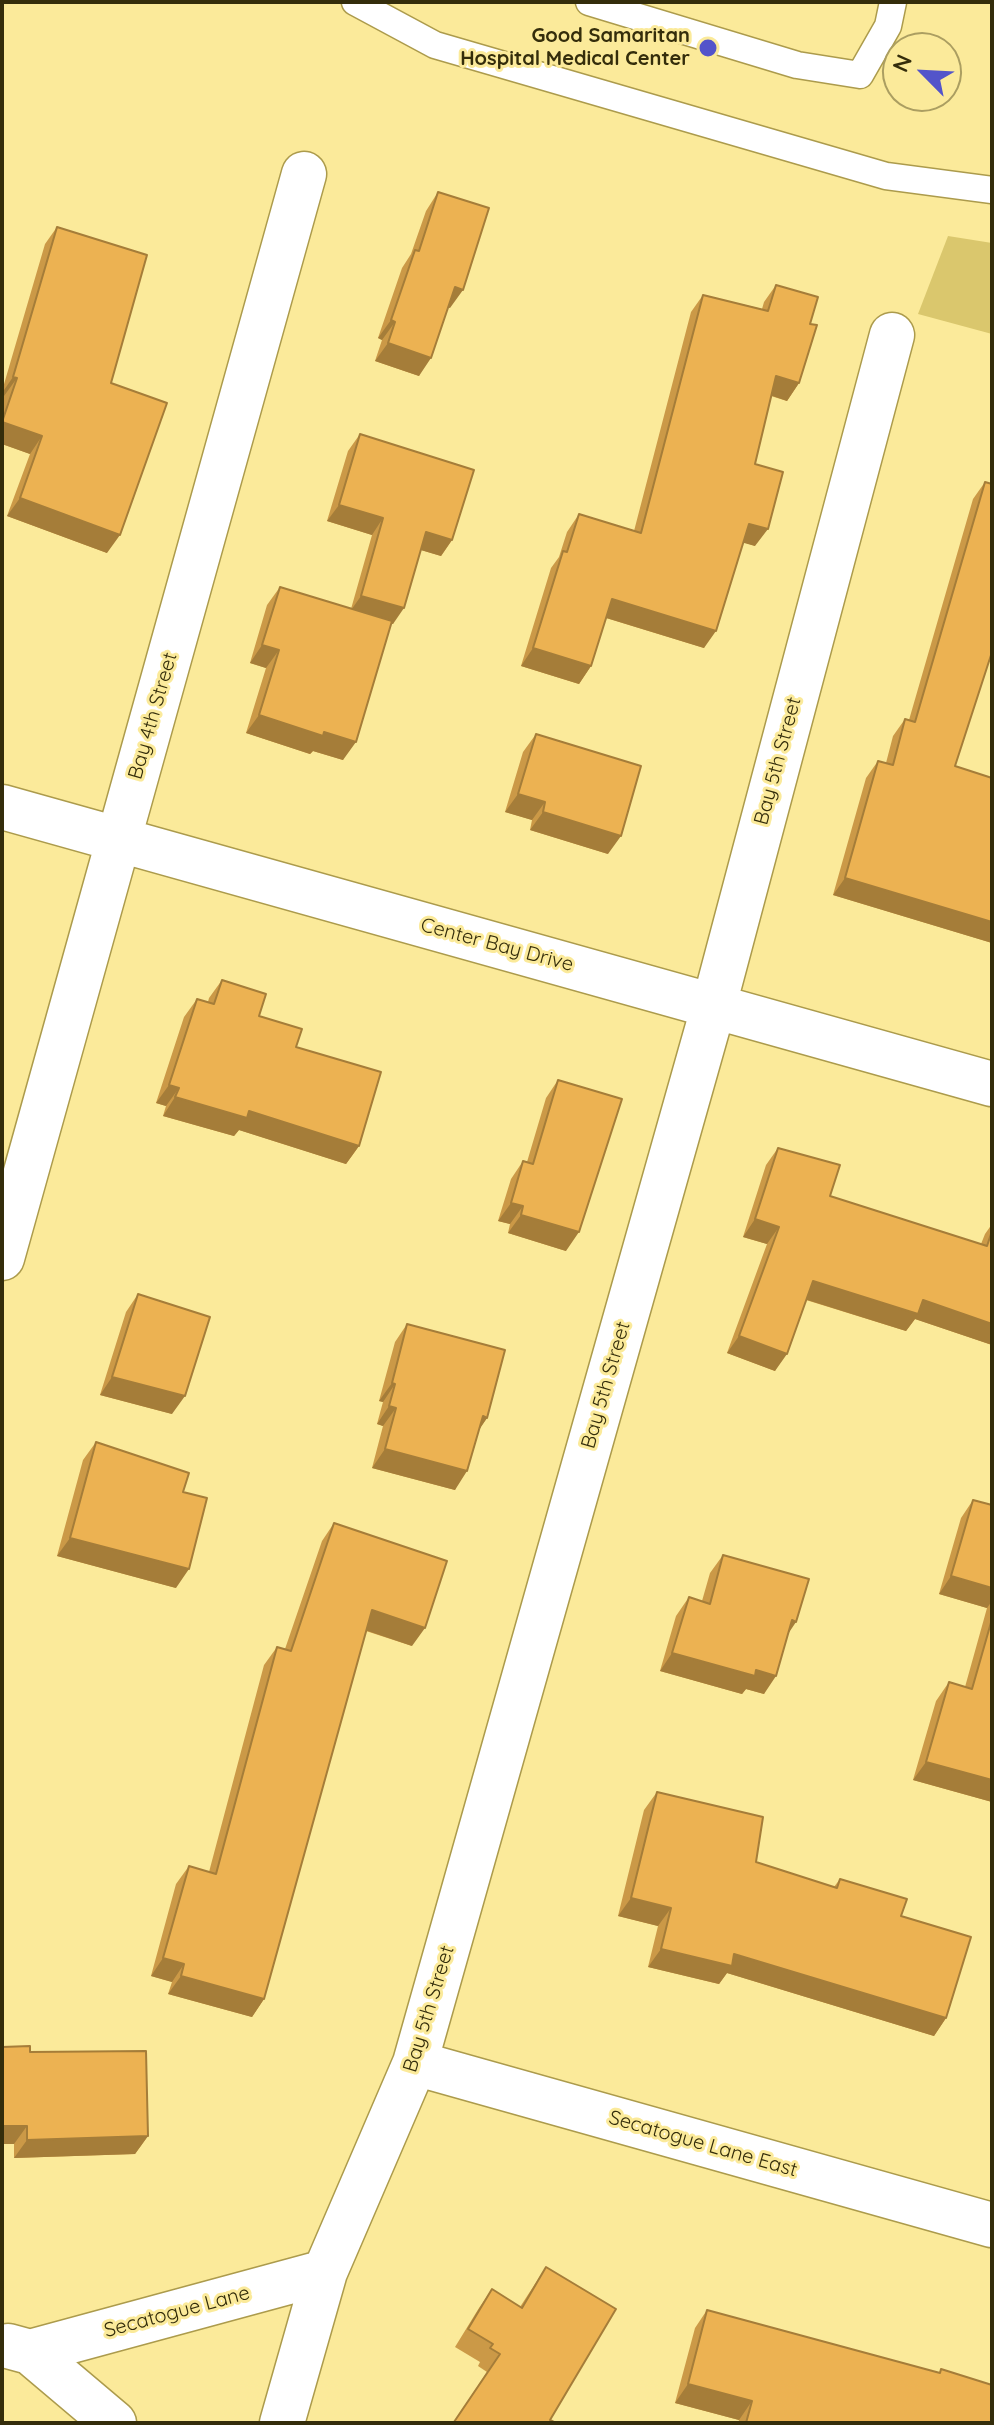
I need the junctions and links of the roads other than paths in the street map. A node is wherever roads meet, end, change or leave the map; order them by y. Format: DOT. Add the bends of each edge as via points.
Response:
graph roads {
  1 [pos="355,2"];
  2 [pos="589,2"];
  3 [pos="893,2"];
  4 [pos="304,174"];
  5 [pos="992,190"];
  6 [pos="892,335"];
  7 [pos="2,807"];
  8 [pos="118,841"];
  9 [pos="714,1005"];
  10 [pos="992,1084"];
  11 [pos="2,1258"];
  12 [pos="415,2063"];
  13 [pos="992,2225"];
  14 [pos="325,2272"];
  15 [pos="16,2348"];
  16 [pos="114,2423"];
  17 [pos="282,2423"];
  1 -- 5 [label="lane" via="435,45 886,176"];
  2 -- 3 [label="lane" via="797,65 860,75 888,26"];
  4 -- 8 [label="street, Bay 4th Street"];
  6 -- 9 [label="street, Bay 5th Street"];
  7 -- 8 [label="street, Center Bay Drive"];
  8 -- 9 [label="street, Center Bay Drive"];
  8 -- 11 [label="street, Bay 4th Street"];
  9 -- 10 [label="street, Center Bay Drive"];
  9 -- 12 [label="street, Bay 5th Street"];
  12 -- 13 [label="street, Secatogue Lane East"];
  12 -- 14 [label="street, Bay 5th Street"];
  14 -- 15 [label="street, Secatogue Lane"];
  14 -- 17 [label="street, Bay 5th Street"];
  15 -- 16 [label="street, Secatogue Lane"];
}
